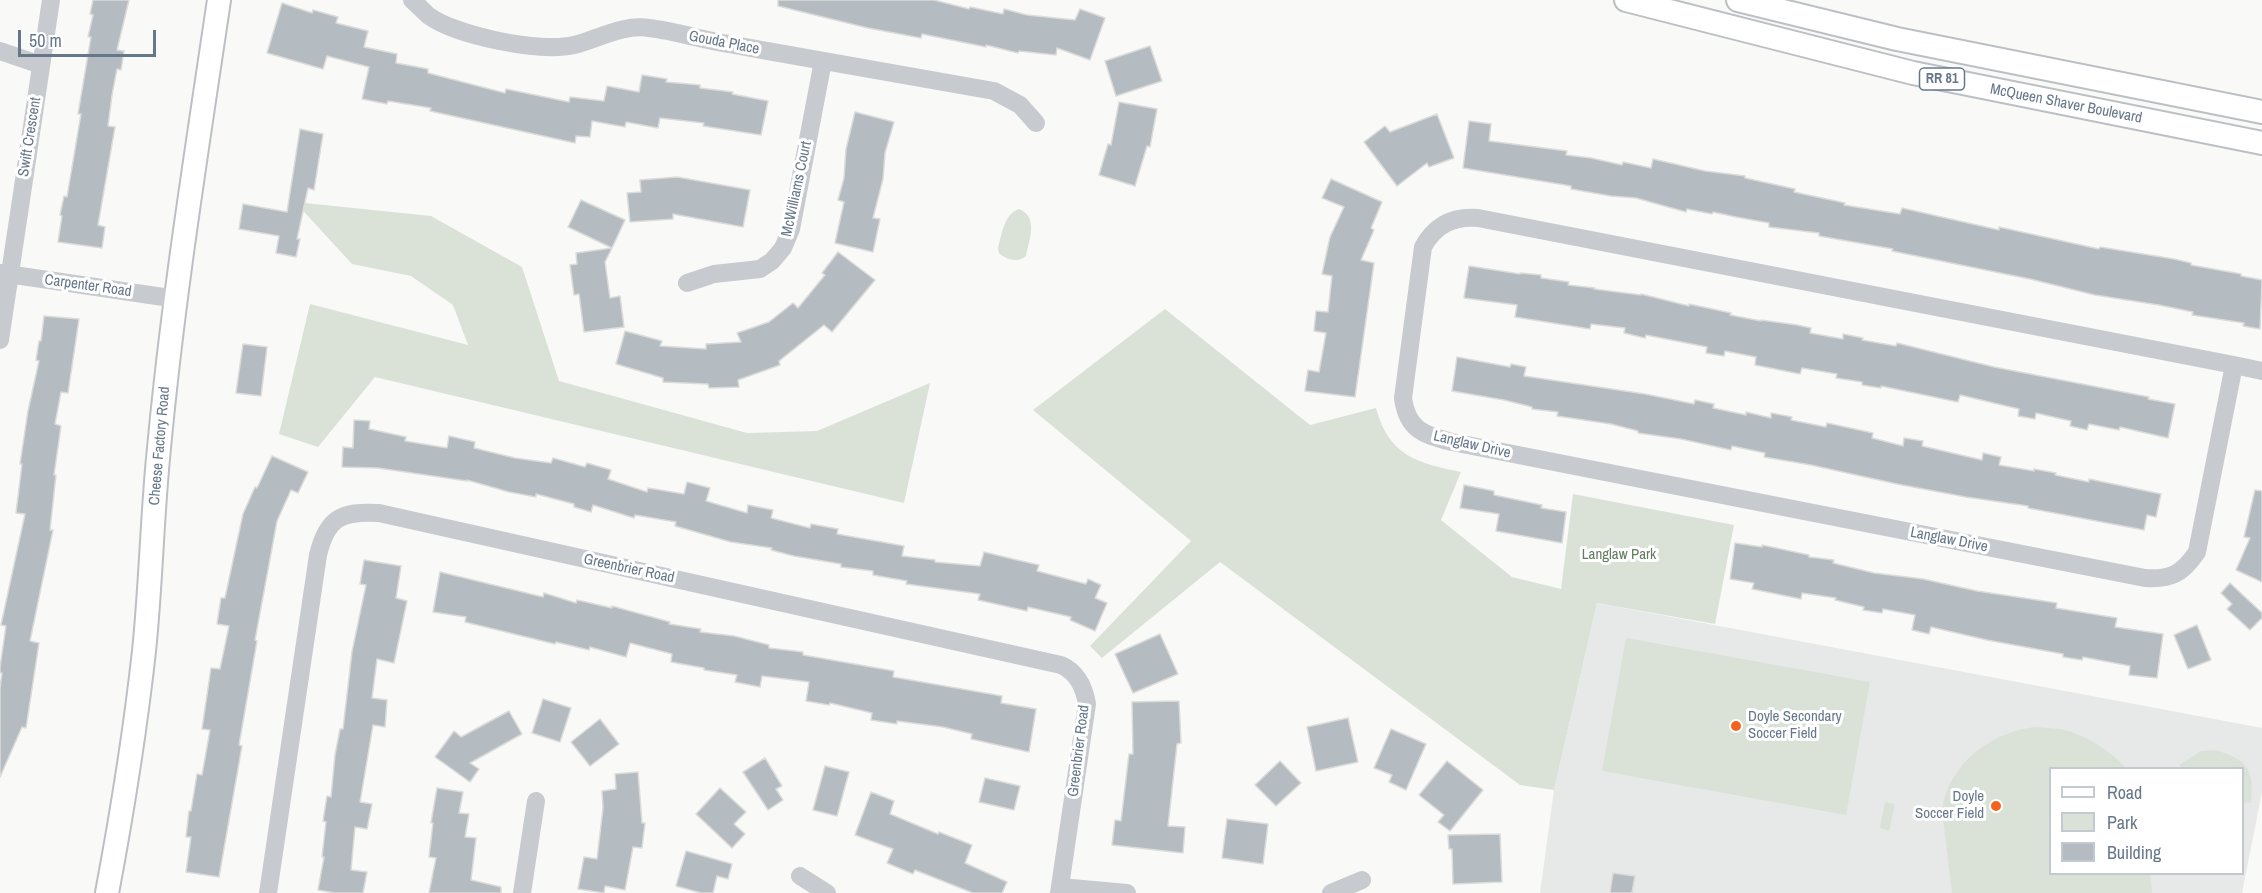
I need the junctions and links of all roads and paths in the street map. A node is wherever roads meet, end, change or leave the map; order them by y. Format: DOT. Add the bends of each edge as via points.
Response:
graph roads {
  1 [pos="51,0"];
  2 [pos="219,0"];
  3 [pos="412,0"];
  4 [pos="1626,0"];
  5 [pos="1738,0"];
  6 [pos="0,51"];
  7 [pos="823,61"];
  8 [pos="41,65"];
  9 [pos="2262,112"];
  10 [pos="1036,123"];
  11 [pos="2262,142"];
  12 [pos="5,273"];
  13 [pos="687,283"];
  14 [pos="177,299"];
  15 [pos="0,340"];
  16 [pos="2234,366"];
  17 [pos="2262,371"];
  18 [pos="536,801"];
  19 [pos="800,876"];
  20 [pos="1362,880"];
  21 [pos="1059,890"];
  22 [pos="107,893"];
  23 [pos="268,893"];
  24 [pos="522,893"];
  25 [pos="827,893"];
  26 [pos="1127,893"];
  27 [pos="1331,893"];
  1 -- 8 [label="street, Swift Crescent"];
  2 -- 14 [label="main road, Cheese Factory Road"];
  3 -- 7 [label="street, Gouda Place" via="429,16 451,27 529,46 566,46 647,27"];
  4 -- 11 [label="main road, McQueen Shaver Boulevard / RR 81" via="1913,74"];
  5 -- 9 [label="main road, McQueen Shaver Boulevard / RR 81" via="1897,39"];
  6 -- 8 [label="street"];
  7 -- 10 [label="street, Gouda Place" via="994,91 1020,105"];
  7 -- 13 [label="street, McWilliams Court" via="791,229 783,248 760,269 714,274"];
  8 -- 12 [label="street, Swift Crescent"];
  12 -- 14 [label="street, Carpenter Road"];
  12 -- 15 [label="street, Swift Crescent"];
  14 -- 22 [label="main road, Cheese Factory Road" via="159,449 139,697"];
  16 -- 16 [label="street, Langlaw Drive" via="1463,217 1442,225 1423,247 1402,398 1410,423 1434,438 2160,579 2182,571 2197,552"];
  16 -- 17 [label="street, Langlaw Drive"];
  18 -- 24 [label="street"];
  19 -- 25 [label="street"];
  20 -- 27 [label="street"];
  21 -- 23 [label="street, Greenbrier Road" via="1087,704 1081,684 1061,664 379,513 360,512 333,520 318,555"];
  21 -- 26 [label="street"];
}
